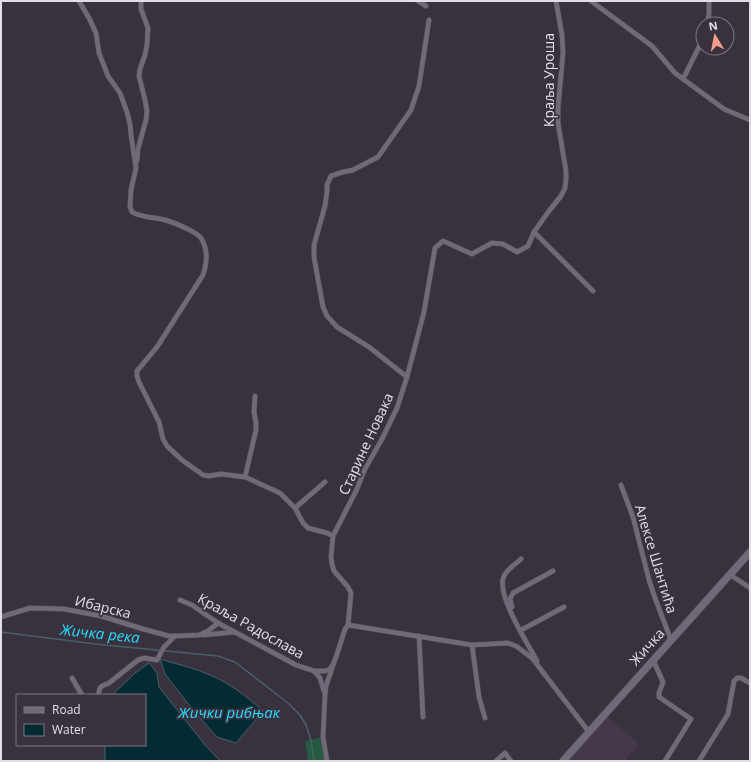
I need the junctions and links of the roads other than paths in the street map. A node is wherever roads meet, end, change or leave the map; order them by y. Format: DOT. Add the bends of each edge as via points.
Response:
graph roads {
  1 [pos="79,1"];
  2 [pos="141,1"];
  3 [pos="418,1"];
  4 [pos="556,1"];
  5 [pos="591,1"];
  6 [pos="709,1"];
  7 [pos="426,6"];
  8 [pos="709,16"];
  9 [pos="429,20"];
  10 [pos="695,55"];
  11 [pos="683,79"];
  12 [pos="750,120"];
  13 [pos="136,168"];
  14 [pos="534,232"];
  15 [pos="593,291"];
  16 [pos="407,377"];
  17 [pos="255,396"];
  18 [pos="245,477"];
  19 [pos="325,482"];
  20 [pos="621,486"];
  21 [pos="295,508"];
  22 [pos="333,536"];
  23 [pos="750,552"];
  24 [pos="522,559"];
  25 [pos="552,571"];
  26 [pos="729,574"];
  27 [pos="750,588"];
  28 [pos="180,600"];
  29 [pos="564,608"];
  30 [pos="1,618"];
  31 [pos="218,623"];
  32 [pos="348,625"];
  33 [pos="523,629"];
  34 [pos="235,632"];
  35 [pos="199,635"];
  36 [pos="175,636"];
  37 [pos="419,636"];
  38 [pos="672,640"];
  39 [pos="472,645"];
  40 [pos="529,646"];
  41 [pos="653,660"];
  42 [pos="334,665"];
  43 [pos="541,669"];
  44 [pos="314,671"];
  45 [pos="72,678"];
  46 [pos="750,683"];
  47 [pos="81,694"];
  48 [pos="98,694"];
  49 [pos="325,695"];
  50 [pos="422,717"];
  51 [pos="485,718"];
  52 [pos="589,732"];
  53 [pos="327,761"];
  54 [pos="496,761"];
  55 [pos="511,761"];
  56 [pos="563,761"];
  57 [pos="665,761"];
  58 [pos="700,761"];
  1 -- 13 [label="street" via="96,33 99,54 108,76 124,104 130,124"];
  2 -- 13 [label="street" via="141,9 148,28 147,45 139,76 147,111"];
  3 -- 7 [label="street"];
  4 -- 14 [label="street, Краља Уроша" via="563,53 558,123 566,179 562,196"];
  5 -- 11 [label="street" via="652,46"];
  6 -- 8 [label="street"];
  9 -- 16 [label="street" via="419,86 411,110 375,159 331,176 314,245 320,295 327,316 337,327 369,347"];
  10 -- 11 [label="street"];
  11 -- 12 [label="street" via="724,109"];
  13 -- 18 [label="street" via="131,190 132,212 138,216 165,220 182,226 200,237 206,251 203,275 157,347 137,371 139,382 159,422 163,439 174,454 203,475"];
  14 -- 15 [label="street"];
  14 -- 16 [label="street, Краља Уроша" via="528,246 517,252 503,244 492,243 472,254 443,241 435,248 424,312"];
  16 -- 22 [label="street, Старине Новака" via="397,408"];
  17 -- 18 [label="street" via="256,430"];
  18 -- 21 [label="street" via="280,494"];
  19 -- 21 [label="street"];
  20 -- 38 [label="street, Алексе Шантића" via="633,517 649,580"];
  21 -- 22 [label="street" via="308,528"];
  22 -- 32 [label="street, Старине Новака" via="331,557 334,571 351,593"];
  23 -- 26 [label="main road, Жичка"];
  24 -- 40 [label="street" via="508,570 502,580 513,617"];
  25 -- 33 [label="street" via="511,596 510,603"];
  26 -- 27 [label="street"];
  26 -- 38 [label="main road, Жичка"];
  28 -- 31 [label="street, Краља Радослава"];
  29 -- 33 [label="street"];
  30 -- 36 [label="street, Ибарска" via="30,608 64,609"];
  31 -- 34 [label="street, Краља Радослава"];
  31 -- 35 [label="street, Ибарска"];
  32 -- 37 [label="street"];
  32 -- 42 [label="street, Старине Новака"];
  33 -- 40 [label="street" via="530,642"];
  34 -- 35 [label="street, Ибарска"];
  34 -- 44 [label="street, Краља Радослава" via="296,665"];
  35 -- 36 [label="street, Ибарска"];
  36 -- 48 [label="street" via="164,647 158,660 138,660 102,686"];
  37 -- 39 [label="street"];
  37 -- 50 [label="street"];
  38 -- 41 [label="main road, Жичка"];
  39 -- 43 [label="street" via="508,643 532,658"];
  39 -- 51 [label="street" via="479,697"];
  40 -- 43 [label="street"];
  41 -- 52 [label="main road, Жичка"];
  41 -- 57 [label="street" via="663,682 659,697 691,719"];
  42 -- 44 [label="street, Краља Радослава" via="329,670"];
  42 -- 49 [label="street, Старине Новака"];
  43 -- 52 [label="street"];
  44 -- 49 [label="street" via="320,678"];
  45 -- 47 [label="street"];
  46 -- 58 [label="street" via="741,678 734,680 728,714"];
  49 -- 53 [label="street" via="323,737"];
  52 -- 56 [label="main road, Жичка"];
  54 -- 55 [label="street" via="505,753"];
}
